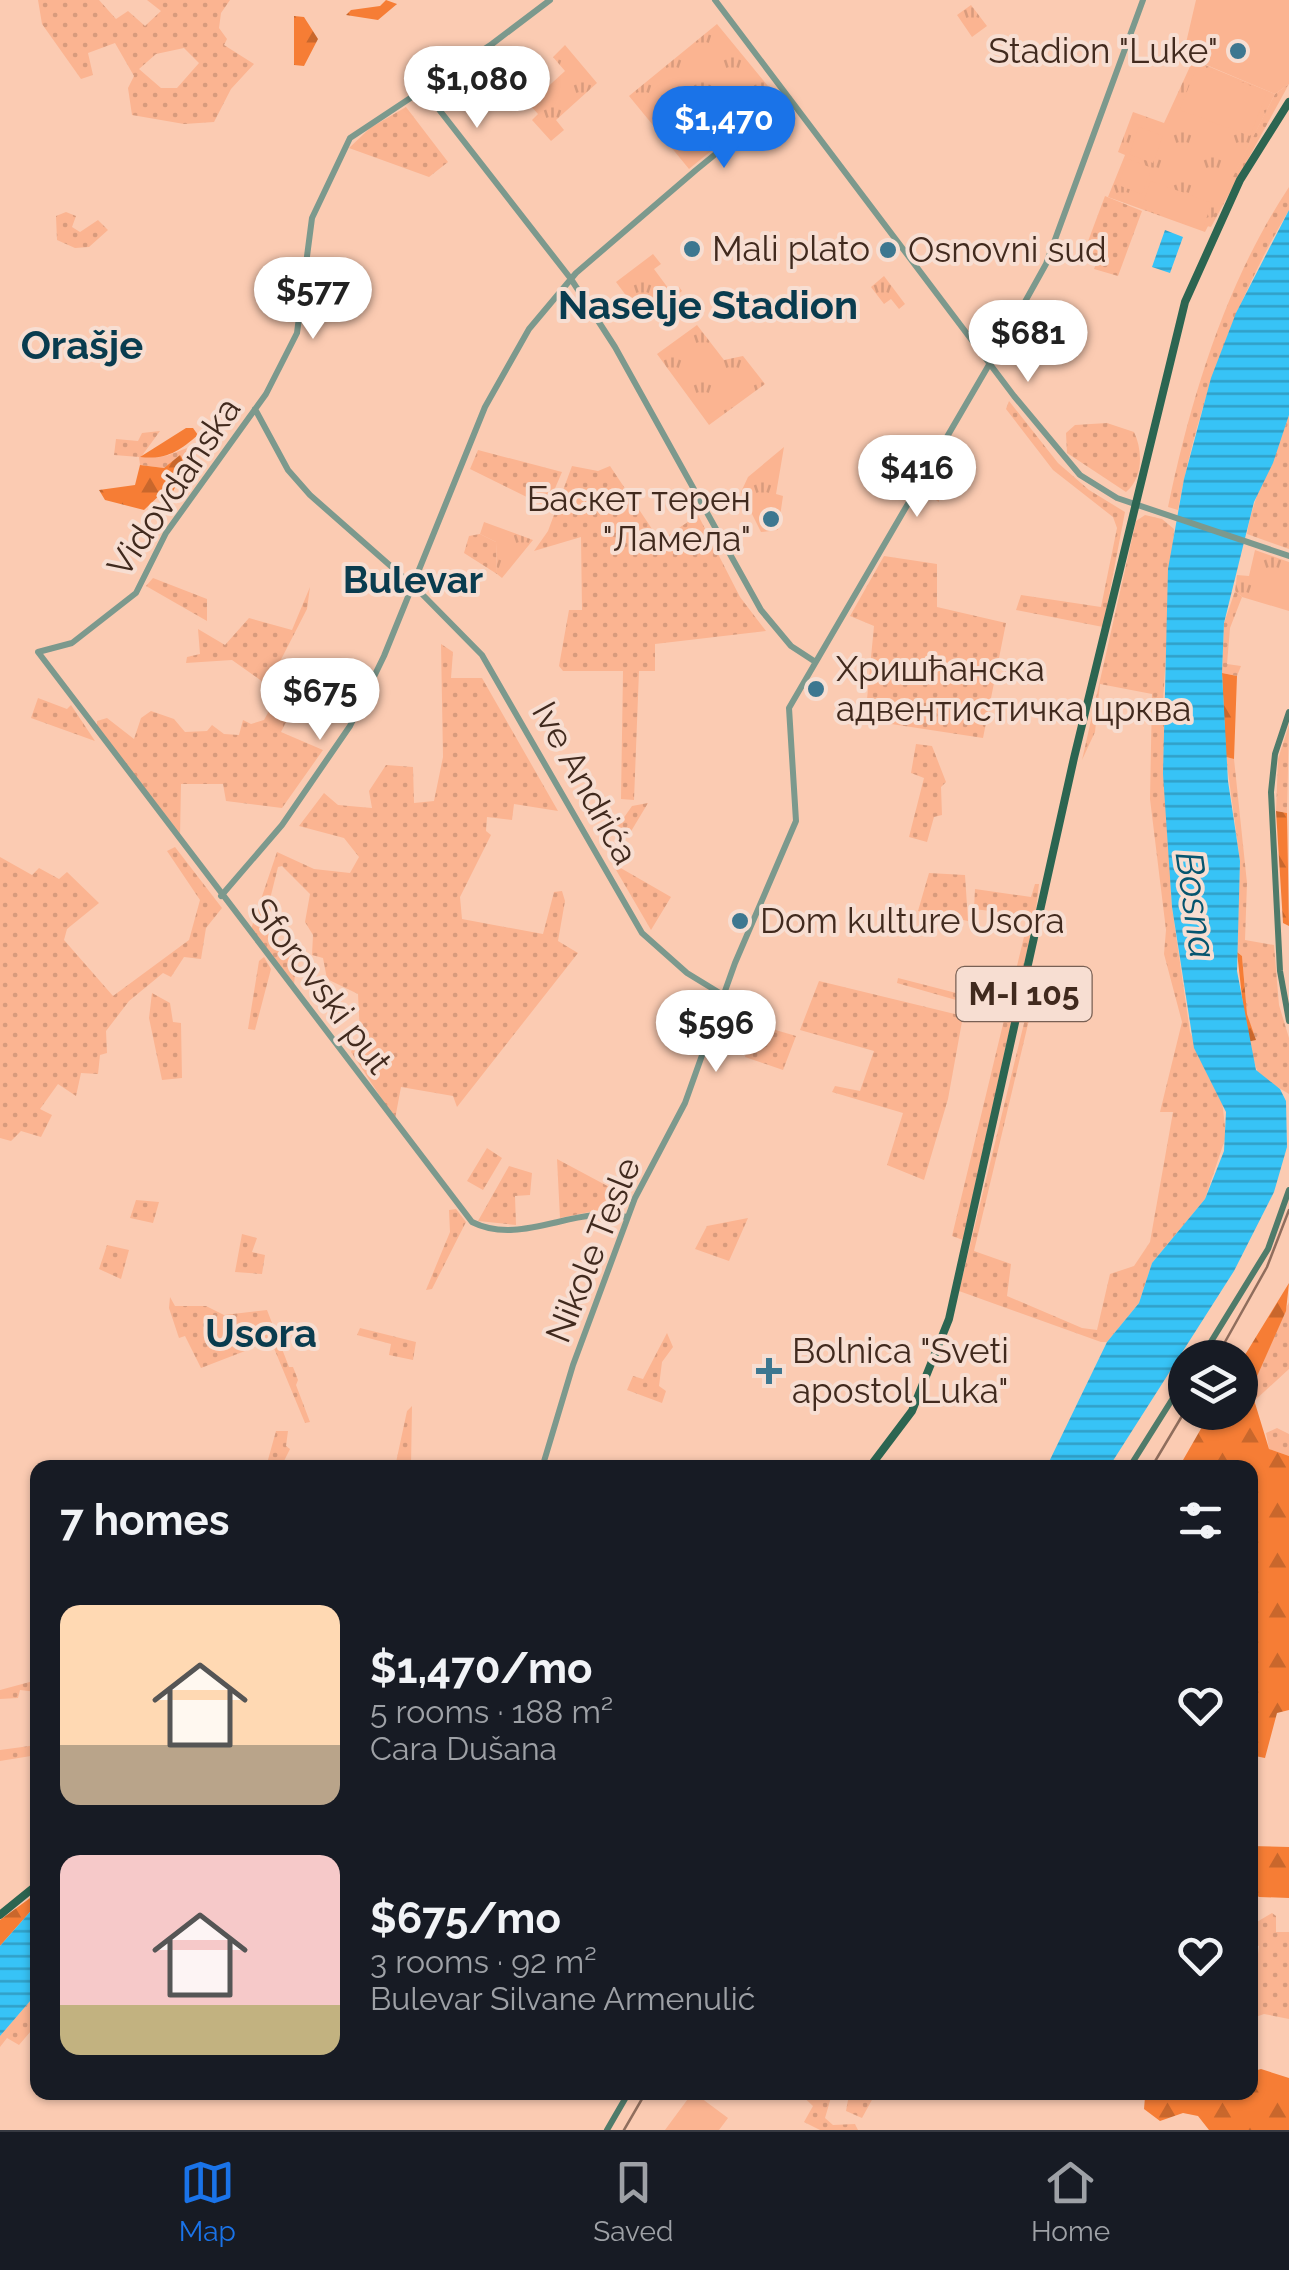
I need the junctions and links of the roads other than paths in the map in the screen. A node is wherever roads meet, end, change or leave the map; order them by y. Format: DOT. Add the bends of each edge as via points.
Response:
graph roads {
  1 [pos="550,0"];
  2 [pos="1142,0"];
  3 [pos="720,2"];
  4 [pos="424,90"];
  5 [pos="1289,102"];
  6 [pos="796,105"];
  7 [pos="570,279"];
  8 [pos="998,352"];
  9 [pos="990,363"];
  10 [pos="255,409"];
  11 [pos="1134,503"];
  12 [pos="1289,556"];
  13 [pos="412,585"];
  14 [pos="38,652"];
  15 [pos="814,661"];
  16 [pos="1289,712"];
  17 [pos="222,896"];
  18 [pos="723,995"];
  19 [pos="1289,1021"];
  20 [pos="1289,1190"];
  21 [pos="627,1218"];
  22 [pos="1212,1340"];
  23 [pos="1168,1406"];
  24 [pos="544,1460"];
  25 [pos="875,1460"];
  26 [pos="1134,1460"];
  27 [pos="30,1891"];
  28 [pos="0,1915"];
  29 [pos="625,2100"];
  30 [pos="608,2130"];
  1 -- 4 [label="street, Vidovdanska"];
  2 -- 8 [label="street" via="1046,264"];
  3 -- 6 [label="street"];
  4 -- 7 [label="street"];
  4 -- 10 [label="street, Vidovdanska" via="364,126 343,148 310,223 292,348"];
  5 -- 11 [label="main road, M-I 105" via="1240,180 1185,302"];
  6 -- 7 [label="street" via="754,135 737,138"];
  6 -- 9 [label="street"];
  7 -- 13 [label="street" via="494,386"];
  7 -- 15 [label="street" via="639,386 754,599 791,646"];
  9 -- 11 [label="street" via="1080,475"];
  9 -- 15 [label="street, Nikole Tesle"];
  10 -- 13 [label="street, Ive Andrića" via="299,483"];
  10 -- 14 [label="street, Vidovdanska" via="166,533 136,593 72,643"];
  11 -- 12 [label="street"];
  11 -- 25 [label="main road, M-I 105" via="949,1320 912,1411"];
  13 -- 17 [label="street" via="335,754"];
  13 -- 18 [label="street, Ive Andrića" via="482,655 642,933"];
  14 -- 17 [label="street, Sforovski put"];
  15 -- 18 [label="street, Nikole Tesle" via="787,717 796,821"];
  16 -- 19 [label="main road" via="1273,764 1270,817"];
  17 -- 21 [label="street, Sforovski put" via="472,1222 514,1229 604,1214"];
  18 -- 21 [label="street, Nikole Tesle" via="686,1103"];
  20 -- 22 [label="main road" via="1268,1249"];
  21 -- 24 [label="street, Nikole Tesle"];
  23 -- 26 [label="main road"];
  27 -- 28 [label="main road"];
  29 -- 30 [label="main road"];
}
